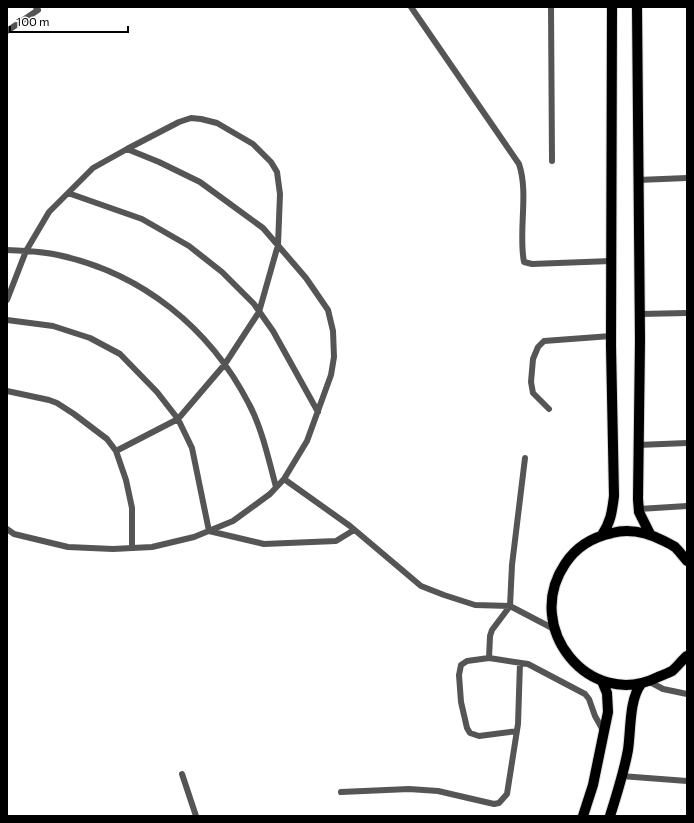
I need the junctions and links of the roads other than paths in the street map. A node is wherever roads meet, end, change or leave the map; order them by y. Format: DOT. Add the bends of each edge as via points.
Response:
graph roads {
  1 [pos="36,7"];
  2 [pos="411,7"];
  3 [pos="551,7"];
  4 [pos="612,7"];
  5 [pos="637,7"];
  6 [pos="7,31"];
  7 [pos="126,149"];
  8 [pos="552,161"];
  9 [pos="687,178"];
  10 [pos="638,180"];
  11 [pos="68,193"];
  12 [pos="278,245"];
  13 [pos="7,250"];
  14 [pos="26,251"];
  15 [pos="611,261"];
  16 [pos="7,300"];
  17 [pos="259,312"];
  18 [pos="687,313"];
  19 [pos="640,314"];
  20 [pos="7,320"];
  21 [pos="611,336"];
  22 [pos="226,364"];
  23 [pos="7,391"];
  24 [pos="549,409"];
  25 [pos="318,412"];
  26 [pos="178,419"];
  27 [pos="687,444"];
  28 [pos="638,445"];
  29 [pos="116,451"];
  30 [pos="525,458"];
  31 [pos="284,479"];
  32 [pos="276,487"];
  33 [pos="687,506"];
  34 [pos="639,510"];
  35 [pos="7,529"];
  36 [pos="354,530"];
  37 [pos="209,531"];
  38 [pos="650,534"];
  39 [pos="602,535"];
  40 [pos="132,548"];
  41 [pos="687,561"];
  42 [pos="510,606"];
  43 [pos="554,629"];
  44 [pos="687,656"];
  45 [pos="489,658"];
  46 [pos="520,663"];
  47 [pos="602,681"];
  48 [pos="645,683"];
  49 [pos="687,694"];
  50 [pos="518,731"];
  51 [pos="604,733"];
  52 [pos="182,774"];
  53 [pos="621,776"];
  54 [pos="687,781"];
  55 [pos="341,792"];
  56 [pos="196,816"];
  57 [pos="583,816"];
  58 [pos="610,816"];
  1 -- 6 [label="street" via="38,10"];
  2 -- 15 [label="street" via="519,164 523,197 524,262 532,264"];
  3 -- 8 [label="street"];
  4 -- 15 [label="main road"];
  5 -- 10 [label="main road"];
  7 -- 11 [label="street" via="93,168"];
  7 -- 12 [label="street" via="200,182 263,228"];
  7 -- 12 [label="street" via="191,118 217,123 252,144 271,162 277,172 280,194"];
  9 -- 10 [label="street"];
  10 -- 19 [label="main road"];
  11 -- 14 [label="street" via="49,212"];
  11 -- 17 [label="street" via="142,219 183,242 222,272"];
  12 -- 17 [label="street"];
  12 -- 25 [label="street" via="306,278 328,310 333,338 333,363"];
  13 -- 14 [label="street"];
  14 -- 16 [label="street"];
  14 -- 22 [label="street" via="58,254 116,273 153,294 192,325"];
  15 -- 21 [label="main road"];
  17 -- 22 [label="street"];
  17 -- 25 [label="street" via="273,331"];
  18 -- 19 [label="street"];
  19 -- 28 [label="main road"];
  20 -- 26 [label="street" via="53,326 90,338 120,354 157,392"];
  21 -- 24 [label="street" via="544,341 538,347 533,359 531,382 533,393"];
  21 -- 39 [label="main road" via="614,496 609,524"];
  22 -- 26 [label="street"];
  22 -- 32 [label="street" via="250,405 266,448"];
  23 -- 29 [label="street" via="57,403 106,439"];
  25 -- 31 [label="street" via="307,441"];
  26 -- 29 [label="street"];
  26 -- 37 [label="street" via="192,448"];
  27 -- 28 [label="street"];
  28 -- 34 [label="main road"];
  29 -- 40 [label="street" via="132,508"];
  30 -- 42 [label="street" via="512,565"];
  31 -- 32 [label="street"];
  31 -- 36 [label="street"];
  32 -- 37 [label="street" via="233,522"];
  33 -- 34 [label="street"];
  34 -- 38 [label="main road"];
  35 -- 40 [label="street" via="14,534 68,547"];
  36 -- 37 [label="street" via="336,541 264,544"];
  36 -- 42 [label="street" via="421,586 475,605"];
  37 -- 40 [label="street" via="152,547"];
  38 -- 39 [label="main road" via="618,531"];
  38 -- 41 [label="main road" via="674,546"];
  39 -- 43 [label="main road" via="570,556 559,572 551,610"];
  42 -- 43 [label="street"];
  42 -- 45 [label="street" via="492,630"];
  43 -- 47 [label="main road" via="564,651 581,669"];
  44 -- 48 [label="main road" via="672,671"];
  45 -- 46 [label="street"];
  45 -- 50 [label="street" via="467,661 461,665 461,702 467,728 470,733 479,736"];
  46 -- 50 [label="street"];
  46 -- 51 [label="street" via="534,666 585,694"];
  47 -- 48 [label="main road" via="621,685"];
  47 -- 51 [label="main road" via="607,693 608,712"];
  48 -- 49 [label="street" via="663,690"];
  48 -- 53 [label="main road" via="638,688 634,700 628,750"];
  50 -- 55 [label="street" via="507,794 499,803 438,791 409,789"];
  51 -- 57 [label="main road" via="593,785"];
  52 -- 56 [label="street"];
  53 -- 54 [label="street"];
  53 -- 58 [label="main road"];
}
